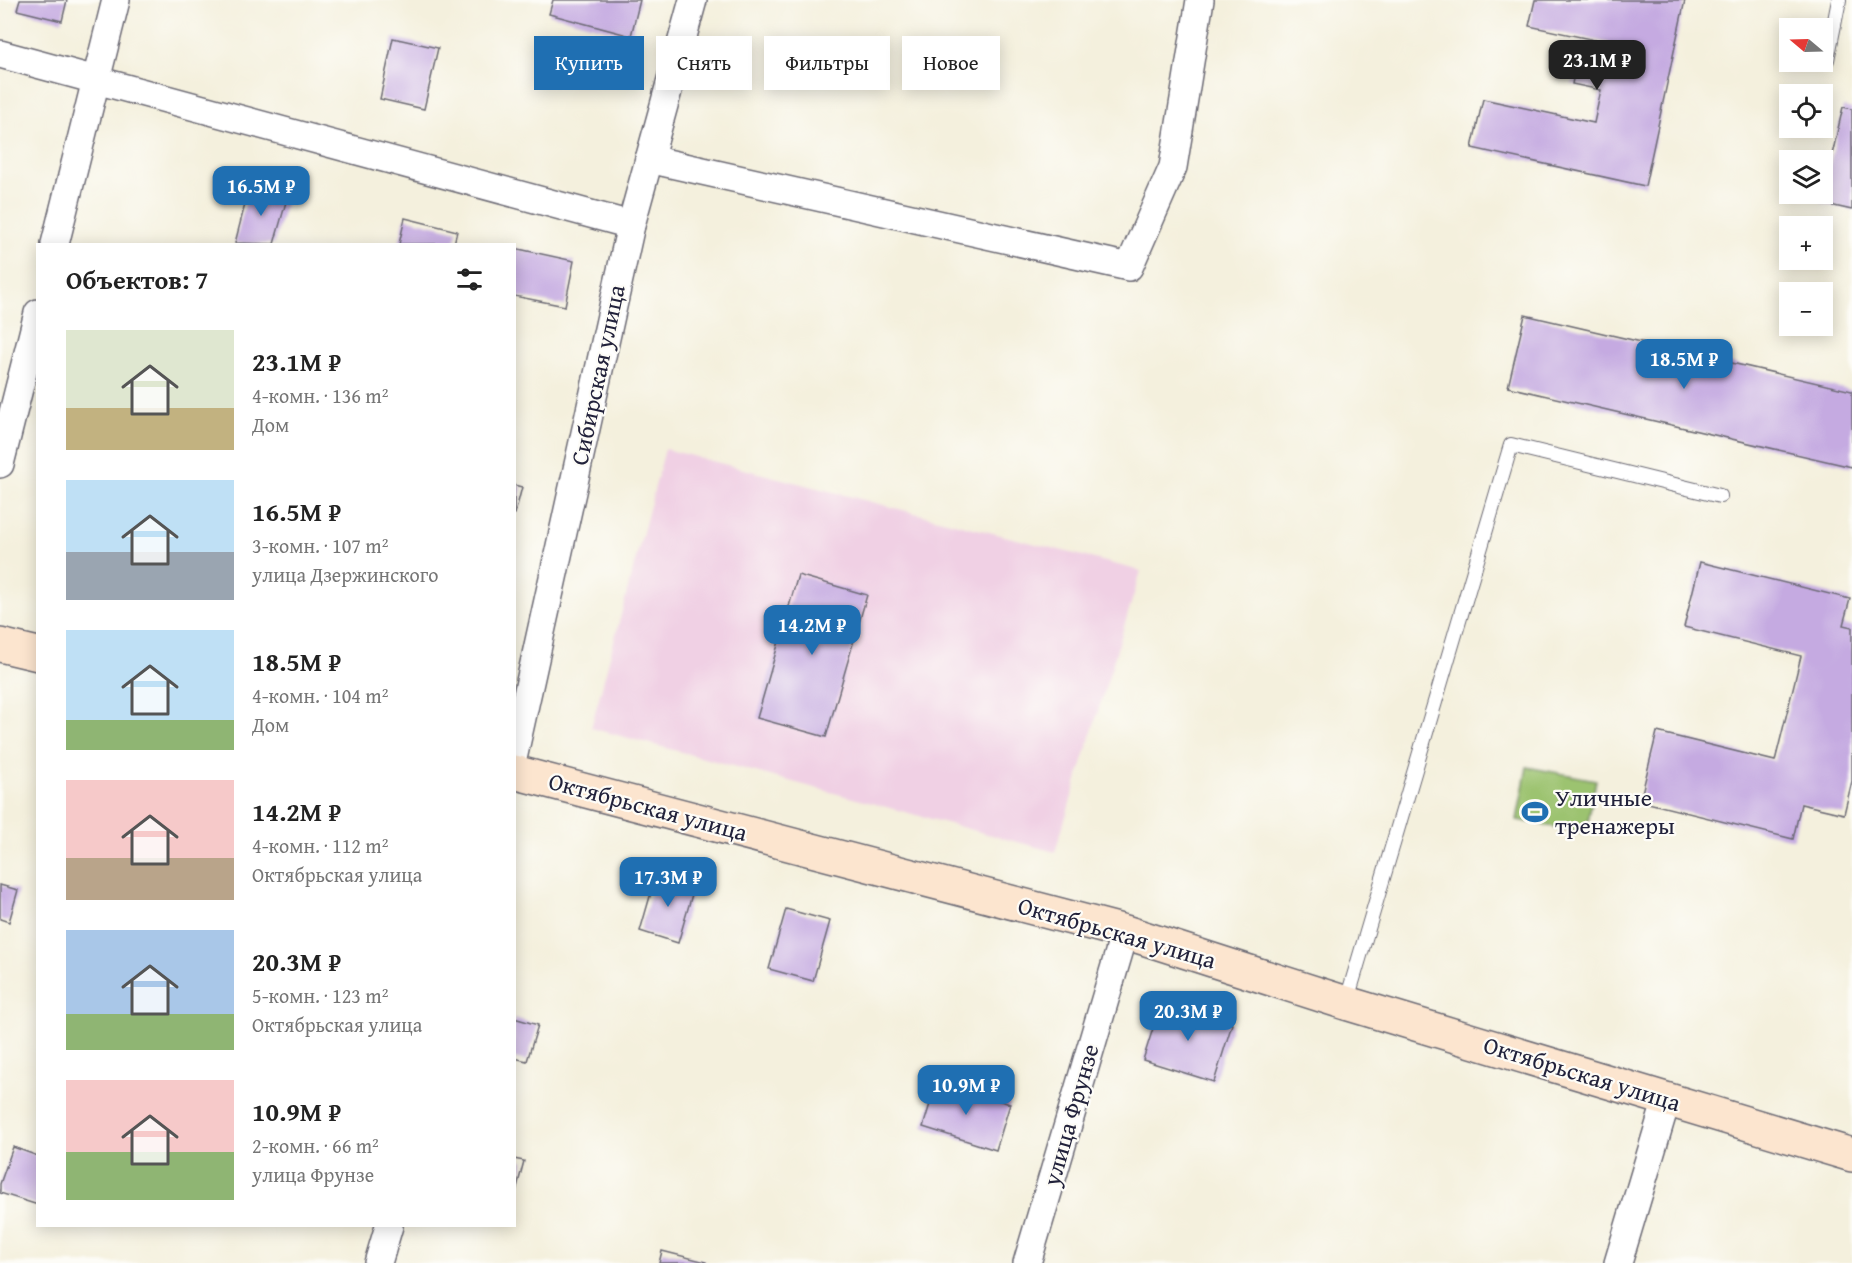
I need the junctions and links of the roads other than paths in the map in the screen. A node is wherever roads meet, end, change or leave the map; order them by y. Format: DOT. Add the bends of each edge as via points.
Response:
graph roads {
  1 [pos="116,0"];
  2 [pos="693,0"];
  3 [pos="1200,0"];
  4 [pos="1839,0"];
  5 [pos="1833,30"];
  6 [pos="0,54"];
  7 [pos="96,79"];
  8 [pos="650,159"];
  9 [pos="631,225"];
  10 [pos="55,243"];
  11 [pos="36,321"];
  12 [pos="0,464"];
  13 [pos="1720,496"];
  14 [pos="0,645"];
  15 [pos="36,654"];
  16 [pos="516,745"];
  17 [pos="516,773"];
  18 [pos="1125,932"];
  19 [pos="1346,1003"];
  20 [pos="1667,1099"];
  21 [pos="1852,1155"];
  22 [pos="388,1227"];
  23 [pos="378,1263"];
  24 [pos="1028,1263"];
  25 [pos="1618,1263"];
  1 -- 7 [label="street"];
  2 -- 8 [label="street, Сибирская улица"];
  3 -- 8 [label="street" via="1173,167 1129,267"];
  4 -- 5 [label="lane"];
  6 -- 7 [label="street"];
  7 -- 9 [label="street"];
  7 -- 10 [label="street"];
  8 -- 9 [label="street, Сибирская улица"];
  9 -- 16 [label="street, Сибирская улица"];
  11 -- 12 [label="street"];
  13 -- 19 [label="lane" via="1511,445"];
  14 -- 15 [label="street"];
  17 -- 18 [label="street, Октябрьская улица"];
  18 -- 19 [label="street, Октябрьская улица"];
  18 -- 24 [label="street, улица Фрунзе"];
  19 -- 20 [label="street, Октябрьская улица"];
  20 -- 21 [label="street, Октябрьская улица"];
  20 -- 25 [label="street"];
  22 -- 23 [label="street"];
}
